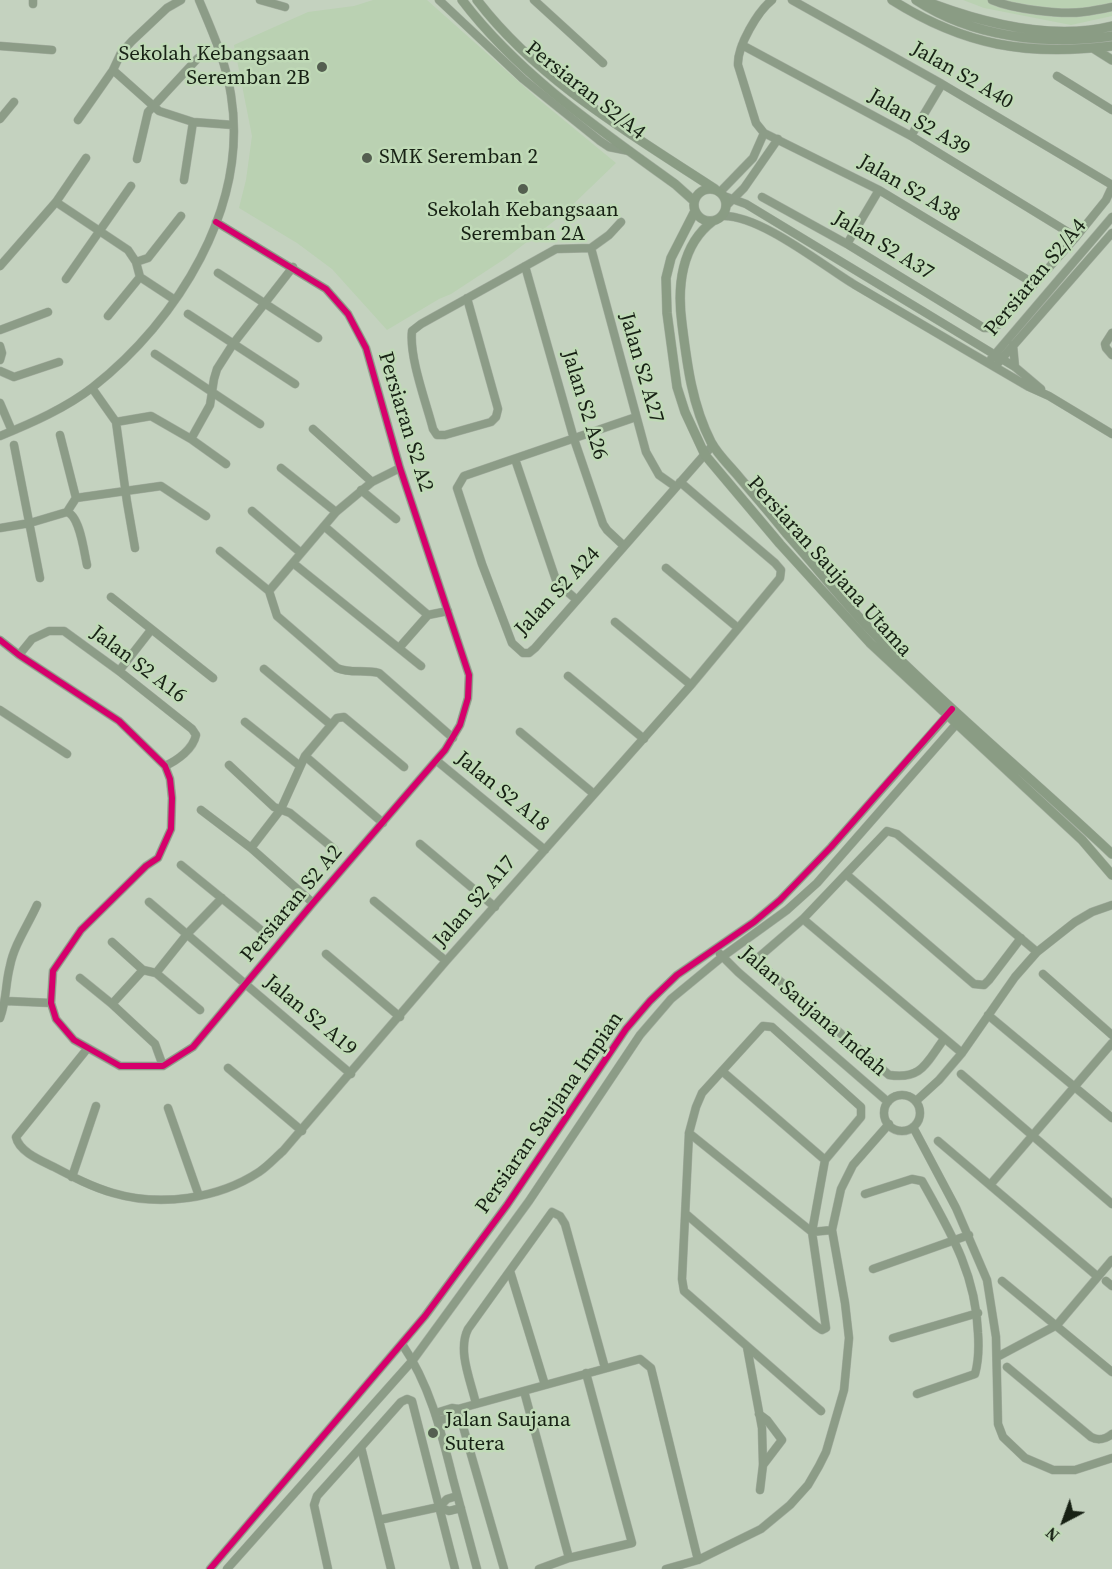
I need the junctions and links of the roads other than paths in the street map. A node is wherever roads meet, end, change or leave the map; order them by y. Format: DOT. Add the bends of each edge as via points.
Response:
graph roads {
  1 [pos="181,0"];
  2 [pos="199,0"];
  3 [pos="260,0"];
  4 [pos="439,0"];
  5 [pos="462,0"];
  6 [pos="477,0"];
  7 [pos="534,0"];
  8 [pos="772,0"];
  9 [pos="792,0"];
  10 [pos="892,0"];
  11 [pos="916,0"];
  12 [pos="923,0"];
  13 [pos="993,0"];
  14 [pos="285,7"];
  15 [pos="1112,7"];
  16 [pos="1112,26"];
  17 [pos="1112,36"];
  18 [pos="742,45"];
  19 [pos="0,46"];
  20 [pos="1112,46"];
  21 [pos="1093,48"];
  22 [pos="52,50"];
  23 [pos="198,58"];
  24 [pos="1112,60"];
  25 [pos="603,63"];
  26 [pos="113,70"];
  27 [pos="1057,76"];
  28 [pos="942,84"];
  29 [pos="540,87"];
  30 [pos="14,102"];
  31 [pos="153,106"];
  32 [pos="1112,110"];
  33 [pos="0,119"];
  34 [pos="78,120"];
  35 [pos="193,122"];
  36 [pos="233,125"];
  37 [pos="764,133"];
  38 [pos="911,136"];
  39 [pos="778,139"];
  40 [pos="86,158"];
  41 [pos="137,159"];
  42 [pos="184,180"];
  43 [pos="131,186"];
  44 [pos="1112,186"];
  45 [pos="744,188"];
  46 [pos="879,190"];
  47 [pos="720,192"];
  48 [pos="762,197"];
  49 [pos="694,201"];
  50 [pos="56,202"];
  51 [pos="730,202"];
  52 [pos="746,204"];
  53 [pos="695,211"];
  54 [pos="181,216"];
  55 [pos="722,216"];
  56 [pos="1112,217"];
  57 [pos="713,221"];
  58 [pos="216,222"];
  59 [pos="621,222"];
  60 [pos="100,230"];
  61 [pos="1112,233"];
  62 [pos="1076,237"];
  63 [pos="847,244"];
  64 [pos="591,248"];
  65 [pos="136,262"];
  66 [pos="0,266"];
  67 [pos="525,266"];
  68 [pos="293,267"];
  69 [pos="218,273"];
  70 [pos="140,277"];
  71 [pos="66,279"];
  72 [pos="1033,283"];
  73 [pos="467,298"];
  74 [pos="175,300"];
  75 [pos="266,304"];
  76 [pos="48,312"];
  77 [pos="188,314"];
  78 [pos="108,316"];
  79 [pos="0,330"];
  80 [pos="1112,333"];
  81 [pos="318,338"];
  82 [pos="233,344"];
  83 [pos="1013,345"];
  84 [pos="0,346"];
  85 [pos="155,354"];
  86 [pos="1111,354"];
  87 [pos="997,357"];
  88 [pos="0,360"];
  89 [pos="59,362"];
  90 [pos="991,364"];
  91 [pos="1015,367"];
  92 [pos="0,371"];
  93 [pos="296,384"];
  94 [pos="92,388"];
  95 [pos="212,392"];
  96 [pos="1049,396"];
  97 [pos="0,403"];
  98 [pos="636,417"];
  99 [pos="116,422"];
  100 [pos="260,423"];
  101 [pos="313,429"];
  102 [pos="12,431"];
  103 [pos="1112,434"];
  104 [pos="60,435"];
  105 [pos="0,436"];
  106 [pos="191,439"];
  107 [pos="574,439"];
  108 [pos="14,445"];
  109 [pos="713,445"];
  110 [pos="705,455"];
  111 [pos="515,459"];
  112 [pos="226,465"];
  113 [pos="281,468"];
  114 [pos="400,468"];
  115 [pos="372,482"];
  116 [pos="678,485"];
  117 [pos="361,490"];
  118 [pos="125,491"];
  119 [pos="76,498"];
  120 [pos="252,511"];
  121 [pos="67,512"];
  122 [pos="336,512"];
  123 [pos="206,516"];
  124 [pos="396,519"];
  125 [pos="30,523"];
  126 [pos="324,526"];
  127 [pos="0,528"];
  128 [pos="624,546"];
  129 [pos="135,548"];
  130 [pos="220,551"];
  131 [pos="301,553"];
  132 [pos="293,563"];
  133 [pos="87,565"];
  134 [pos="666,568"];
  135 [pos="40,578"];
  136 [pos="269,591"];
  137 [pos="111,597"];
  138 [pos="577,600"];
  139 [pos="448,610"];
  140 [pos="428,615"];
  141 [pos="615,622"];
  142 [pos="738,628"];
  143 [pos="151,630"];
  144 [pos="0,640"];
  145 [pos="399,648"];
  146 [pos="19,655"];
  147 [pos="421,666"];
  148 [pos="264,669"];
  149 [pos="119,671"];
  150 [pos="568,676"];
  151 [pos="213,678"];
  152 [pos="691,685"];
  153 [pos="0,710"];
  154 [pos="949,712"];
  155 [pos="959,721"];
  156 [pos="245,722"];
  157 [pos="330,724"];
  158 [pos="520,732"];
  159 [pos="453,738"];
  160 [pos="644,739"];
  161 [pos="67,754"];
  162 [pos="305,756"];
  163 [pos="436,761"];
  164 [pos="229,765"];
  165 [pos="165,766"];
  166 [pos="300,766"];
  167 [pos="404,767"];
  168 [pos="594,794"];
  169 [pos="281,809"];
  170 [pos="201,810"];
  171 [pos="383,823"];
  172 [pos="420,844"];
  173 [pos="251,848"];
  174 [pos="334,849"];
  175 [pos="545,850"];
  176 [pos="1112,854"];
  177 [pos="181,865"];
  178 [pos="847,875"];
  179 [pos="1112,875"];
  180 [pos="222,898"];
  181 [pos="374,901"];
  182 [pos="149,902"];
  183 [pos="313,903"];
  184 [pos="37,905"];
  185 [pos="1112,905"];
  186 [pos="495,907"];
  187 [pos="803,919"];
  188 [pos="188,933"];
  189 [pos="267,934"];
  190 [pos="1021,938"];
  191 [pos="112,942"];
  192 [pos="715,949"];
  193 [pos="1037,952"];
  194 [pos="326,954"];
  195 [pos="722,957"];
  196 [pos="447,961"];
  197 [pos="143,970"];
  198 [pos="156,973"];
  199 [pos="1043,974"];
  200 [pos="80,978"];
  201 [pos="246,984"];
  202 [pos="6,1001"];
  203 [pos="51,1004"];
  204 [pos="112,1004"];
  205 [pos="200,1010"];
  206 [pos="988,1015"];
  207 [pos="400,1017"];
  208 [pos="0,1018"];
  209 [pos="1112,1035"];
  210 [pos="944,1039"];
  211 [pos="1112,1043"];
  212 [pos="87,1049"];
  213 [pos="962,1053"];
  214 [pos="163,1066"];
  215 [pos="228,1068"];
  216 [pos="722,1071"];
  217 [pos="351,1074"];
  218 [pos="961,1074"];
  219 [pos="1076,1088"];
  220 [pos="916,1101"];
  221 [pos="888,1102"];
  222 [pos="96,1106"];
  223 [pos="168,1108"];
  224 [pos="1112,1118"];
  225 [pos="889,1124"];
  226 [pos="913,1127"];
  227 [pos="302,1131"];
  228 [pos="689,1132"];
  229 [pos="1032,1137"];
  230 [pos="938,1141"];
  231 [pos="825,1160"];
  232 [pos="72,1177"];
  233 [pos="990,1185"];
  234 [pos="865,1194"];
  235 [pos="199,1196"];
  236 [pos="1112,1204"];
  237 [pos="686,1214"];
  238 [pos="832,1230"];
  239 [pos="812,1232"];
  240 [pos="969,1235"];
  241 [pos="956,1241"];
  242 [pos="1112,1260"];
  243 [pos="873,1269"];
  244 [pos="510,1271"];
  245 [pos="1097,1276"];
  246 [pos="1002,1281"];
  247 [pos="978,1313"];
  248 [pos="1057,1325"];
  249 [pos="893,1338"];
  250 [pos="402,1344"];
  251 [pos="747,1347"];
  252 [pos="997,1358"];
  253 [pos="413,1360"];
  254 [pos="1007,1367"];
  255 [pos="605,1368"];
  256 [pos="1112,1372"];
  257 [pos="586,1373"];
  258 [pos="545,1385"];
  259 [pos="524,1391"];
  260 [pos="917,1394"];
  261 [pos="476,1404"];
  262 [pos="458,1409"];
  263 [pos="821,1411"];
  264 [pos="759,1414"];
  265 [pos="437,1417"];
  266 [pos="1111,1435"];
  267 [pos="361,1447"];
  268 [pos="1112,1458"];
  269 [pos="763,1465"];
  270 [pos="760,1490"];
  271 [pos="457,1496"];
  272 [pos="439,1507"];
  273 [pos="461,1508"];
  274 [pos="380,1520"];
  275 [pos="569,1558"];
  276 [pos="698,1560"];
  277 [pos="210,1569"];
  278 [pos="227,1569"];
  279 [pos="328,1569"];
  280 [pos="392,1569"];
  281 [pos="455,1569"];
  282 [pos="477,1569"];
  283 [pos="504,1569"];
  284 [pos="539,1569"];
  285 [pos="666,1569"];
  1 -- 26 [label="street" via="132,40"];
  2 -- 36 [label="street" via="220,50 231,95"];
  3 -- 14 [label="street"];
  4 -- 29 [label="street" via="490,48"];
  5 -- 29 [label="main road, Persiaran S2/A4"];
  6 -- 47 [label="main road, Persiaran S2/A4" via="534,62 621,127"];
  7 -- 25 [label="street"];
  8 -- 18 [label="street" via="763,8"];
  9 -- 28 [label="street, Jalan S2 A40"];
  10 -- 21 [label="main road" via="938,26 982,41 1042,50"];
  11 -- 17 [label="main road" via="957,21 1012,36 1059,40"];
  12 -- 16 [label="main road" via="1009,25 1071,32"];
  13 -- 15 [label="street" via="1036,10 1082,13"];
  18 -- 37 [label="street" via="738,65 756,123"];
  18 -- 38 [label="street, Jalan S2 A39"];
  19 -- 22 [label="street"];
  20 -- 21 [label="main road"];
  21 -- 24 [label="main road"];
  23 -- 31 [label="street"];
  26 -- 31 [label="street"];
  26 -- 34 [label="street"];
  27 -- 32 [label="street"];
  28 -- 38 [label="street"];
  28 -- 44 [label="street, Jalan S2 A40"];
  29 -- 49 [label="main road, Persiaran S2/A4"];
  30 -- 33 [label="street"];
  31 -- 35 [label="street"];
  31 -- 41 [label="street" via="146,117"];
  35 -- 36 [label="street"];
  35 -- 42 [label="street"];
  36 -- 58 [label="street" via="231,171"];
  37 -- 39 [label="street, Jalan S2 A38"];
  37 -- 47 [label="street" via="753,158"];
  38 -- 62 [label="street, Jalan S2 A39"];
  39 -- 45 [label="street"];
  39 -- 46 [label="street, Jalan S2 A38"];
  40 -- 50 [label="street"];
  43 -- 60 [label="street"];
  44 -- 62 [label="street" via="1106,200"];
  45 -- 51 [label="street"];
  45 -- 52 [label="street"];
  46 -- 63 [label="street"];
  46 -- 72 [label="street, Jalan S2 A38"];
  47 -- 49 [label="main road" via="710,188 700,192"];
  47 -- 51 [label="main road"];
  48 -- 63 [label="street, Jalan S2 A37"];
  49 -- 53 [label="main road"];
  50 -- 60 [label="street"];
  50 -- 66 [label="street"];
  51 -- 52 [label="street"];
  51 -- 55 [label="main road"];
  52 -- 87 [label="street"];
  53 -- 57 [label="main road" via="702,219"];
  53 -- 110 [label="main road, Persiaran Saujana Utama" via="671,258 666,278 667,313 677,387"];
  54 -- 65 [label="street" via="148,258"];
  55 -- 57 [label="main road"];
  55 -- 90 [label="street" via="734,215 764,229"];
  56 -- 87 [label="street, Persiaran S2/A4"];
  57 -- 109 [label="main road, Persiaran Saujana Utama" via="696,238 679,284 691,385"];
  58 -- 68 [label="street, Persiaran S2 A2"];
  58 -- 74 [label="street"];
  59 -- 64 [label="street"];
  60 -- 65 [label="street" via="128,250"];
  60 -- 71 [label="street"];
  61 -- 83 [label="street, Persiaran S2/A4"];
  62 -- 72 [label="street"];
  63 -- 72 [label="street, Jalan S2 A37" via="984,328 998,325"];
  64 -- 67 [label="street" via="556,249"];
  64 -- 98 [label="street, Jalan S2 A27"];
  65 -- 70 [label="street"];
  67 -- 73 [label="street"];
  67 -- 107 [label="street, Jalan S2 A26"];
  68 -- 75 [label="street"];
  68 -- 114 [label="street, Persiaran S2 A2" via="326,289 348,314 362,340"];
  69 -- 75 [label="street"];
  70 -- 74 [label="street"];
  70 -- 78 [label="street"];
  73 -- 73 [label="street" via="498,410 491,422 437,435 414,357 412,331"];
  74 -- 94 [label="street" via="127,358"];
  75 -- 81 [label="street"];
  75 -- 82 [label="street"];
  76 -- 79 [label="street"];
  77 -- 82 [label="street"];
  80 -- 86 [label="street" via="1105,344"];
  82 -- 93 [label="street"];
  82 -- 95 [label="street" via="218,369"];
  83 -- 87 [label="street, Persiaran S2/A4"];
  83 -- 91 [label="street"];
  84 -- 88 [label="street"];
  85 -- 95 [label="street"];
  87 -- 90 [label="street, Persiaran S2/A4"];
  87 -- 91 [label="street"];
  89 -- 92 [label="street" via="14,377"];
  90 -- 96 [label="street"];
  91 -- 96 [label="street"];
  94 -- 99 [label="street"];
  94 -- 102 [label="street" via="65,406"];
  95 -- 100 [label="street"];
  95 -- 106 [label="street" via="210,405"];
  96 -- 103 [label="street"];
  97 -- 102 [label="street"];
  98 -- 107 [label="street"];
  98 -- 116 [label="street, Jalan S2 A27" via="653,466 659,475"];
  99 -- 106 [label="street" via="151,416"];
  99 -- 118 [label="street"];
  101 -- 115 [label="street"];
  102 -- 105 [label="street"];
  104 -- 119 [label="street"];
  106 -- 112 [label="street"];
  107 -- 111 [label="street"];
  107 -- 128 [label="street, Jalan S2 A26" via="603,524"];
  108 -- 125 [label="street"];
  109 -- 110 [label="street, Jalan S2 A24"];
  109 -- 154 [label="main road, Persiaran Saujana Utama" via="865,625"];
  110 -- 116 [label="street, Jalan S2 A24"];
  110 -- 154 [label="main road, Persiaran Saujana Utama" via="850,623"];
  111 -- 138 [label="street" via="557,584"];
  111 -- 138 [label="street, Jalan S2 A24" via="464,476 457,488 512,643 523,653 529,653"];
  113 -- 122 [label="street"];
  114 -- 115 [label="street"];
  114 -- 139 [label="street, Persiaran S2 A2"];
  115 -- 117 [label="street"];
  116 -- 128 [label="street, Jalan S2 A24"];
  116 -- 142 [label="street, Jalan S2 A17" via="781,570 780,578"];
  117 -- 122 [label="street"];
  117 -- 124 [label="street"];
  118 -- 119 [label="street"];
  118 -- 123 [label="street" via="164,487"];
  118 -- 129 [label="street"];
  119 -- 121 [label="street"];
  120 -- 131 [label="street"];
  121 -- 125 [label="street"];
  121 -- 133 [label="street" via="76,519"];
  122 -- 126 [label="street"];
  125 -- 127 [label="street"];
  125 -- 135 [label="street"];
  126 -- 131 [label="street"];
  126 -- 140 [label="street"];
  128 -- 138 [label="street, Jalan S2 A24"];
  130 -- 136 [label="street"];
  131 -- 132 [label="street"];
  132 -- 136 [label="street"];
  132 -- 145 [label="street"];
  134 -- 142 [label="street"];
  136 -- 159 [label="street" via="277,616 300,639 337,668 379,673"];
  137 -- 143 [label="street"];
  139 -- 140 [label="street"];
  139 -- 159 [label="street, Persiaran S2 A2" via="469,675 468,699"];
  140 -- 145 [label="street"];
  141 -- 152 [label="street"];
  142 -- 152 [label="street, Jalan S2 A17"];
  143 -- 149 [label="street"];
  143 -- 151 [label="street"];
  144 -- 146 [label="street"];
  145 -- 147 [label="street"];
  146 -- 149 [label="street, Jalan S2 A16" via="32,639 49,631 64,631"];
  146 -- 165 [label="street" via="119,721"];
  148 -- 157 [label="street"];
  149 -- 165 [label="street, Jalan S2 A16" via="196,735 177,760"];
  150 -- 160 [label="street"];
  152 -- 160 [label="street, Jalan S2 A17"];
  153 -- 161 [label="street"];
  154 -- 155 [label="main road, Persiaran Saujana Utama"];
  154 -- 192 [label="street, Persiaran Saujana Impian" via="831,848 780,900"];
  155 -- 176 [label="main road, Persiaran Saujana Utama"];
  155 -- 179 [label="main road, Persiaran Saujana Utama" via="1082,840"];
  155 -- 195 [label="street, Persiaran Saujana Impian" via="817,883"];
  156 -- 166 [label="street"];
  157 -- 162 [label="street"];
  157 -- 167 [label="street" via="344,717"];
  158 -- 168 [label="street"];
  159 -- 163 [label="street, Persiaran S2 A2"];
  160 -- 168 [label="street, Jalan S2 A17"];
  162 -- 166 [label="street"];
  162 -- 171 [label="street"];
  163 -- 171 [label="street, Persiaran S2 A2"];
  163 -- 175 [label="street, Jalan S2 A18"];
  164 -- 169 [label="street"];
  165 -- 203 [label="street" via="172,798 171,829 158,858 81,930 53,971"];
  166 -- 169 [label="street"];
  168 -- 175 [label="street, Jalan S2 A17"];
  169 -- 173 [label="street"];
  169 -- 174 [label="street"];
  170 -- 173 [label="street"];
  171 -- 183 [label="street, Persiaran S2 A2"];
  172 -- 186 [label="street"];
  173 -- 183 [label="street"];
  175 -- 186 [label="street, Jalan S2 A17"];
  177 -- 180 [label="street"];
  178 -- 187 [label="street"];
  178 -- 190 [label="street" via="883,833 897,834"];
  178 -- 190 [label="street" via="974,984 984,985"];
  180 -- 188 [label="street"];
  180 -- 189 [label="street"];
  181 -- 196 [label="street"];
  182 -- 188 [label="street, Jalan S2 A19"];
  183 -- 201 [label="street, Persiaran S2 A2"];
  184 -- 202 [label="street" via="9,967"];
  185 -- 193 [label="street" via="1075,922"];
  186 -- 196 [label="street, Jalan S2 A17"];
  187 -- 210 [label="street"];
  187 -- 210 [label="street" via="759,957 760,964 889,1075 903,1077 918,1072"];
  188 -- 198 [label="street"];
  188 -- 201 [label="street, Jalan S2 A19"];
  190 -- 193 [label="street"];
  191 -- 197 [label="street"];
  192 -- 195 [label="street, Jalan Saujana Indah"];
  192 -- 250 [label="street, Persiaran Saujana Impian" via="677,975 626,1029 507,1206"];
  193 -- 206 [label="street"];
  194 -- 207 [label="street"];
  195 -- 221 [label="street, Jalan Saujana Indah"];
  195 -- 253 [label="street, Persiaran Saujana Impian" via="671,999 639,1035 529,1201"];
  196 -- 207 [label="street, Jalan S2 A17"];
  197 -- 198 [label="street"];
  197 -- 204 [label="street"];
  198 -- 205 [label="street"];
  199 -- 209 [label="street"];
  200 -- 204 [label="street"];
  201 -- 214 [label="street, Persiaran S2 A2" via="193,1047"];
  201 -- 217 [label="street, Jalan S2 A19"];
  202 -- 203 [label="street"];
  202 -- 208 [label="street"];
  203 -- 212 [label="street" via="56,1019"];
  204 -- 214 [label="street" via="155,1044"];
  206 -- 213 [label="street"];
  206 -- 219 [label="street"];
  207 -- 217 [label="street, Jalan S2 A17"];
  210 -- 213 [label="street"];
  211 -- 219 [label="street"];
  212 -- 214 [label="street" via="120,1066"];
  212 -- 232 [label="street, Jalan S2 A17" via="16,1137 17,1143 31,1155"];
  213 -- 220 [label="street"];
  215 -- 227 [label="street"];
  216 -- 228 [label="street" via="702,1093"];
  216 -- 231 [label="street"];
  216 -- 231 [label="street" via="763,1026 772,1027 861,1107 861,1118"];
  217 -- 227 [label="street, Jalan S2 A17"];
  218 -- 229 [label="street"];
  219 -- 224 [label="street"];
  219 -- 229 [label="street"];
  220 -- 221 [label="street" via="902,1095"];
  220 -- 226 [label="street" via="920,1115"];
  221 -- 225 [label="street" via="885,1111"];
  222 -- 232 [label="street"];
  223 -- 235 [label="street"];
  225 -- 226 [label="street" via="903,1131"];
  225 -- 238 [label="street" via="853,1165 841,1189"];
  226 -- 240 [label="street"];
  227 -- 235 [label="street, Jalan S2 A17" via="259,1172"];
  228 -- 237 [label="street"];
  228 -- 239 [label="street"];
  229 -- 233 [label="street"];
  229 -- 236 [label="street"];
  230 -- 233 [label="street"];
  231 -- 239 [label="street"];
  232 -- 235 [label="street, Jalan S2 A17" via="114,1193 143,1198"];
  233 -- 245 [label="street"];
  234 -- 241 [label="street" via="912,1179 922,1181"];
  237 -- 239 [label="street" via="822,1330 826,1326"];
  237 -- 251 [label="street" via="684,1291"];
  238 -- 239 [label="street"];
  238 -- 276 [label="street" via="849,1338 844,1390 826,1452 808,1485 790,1505 761,1529"];
  240 -- 241 [label="street"];
  240 -- 252 [label="street" via="987,1280"];
  241 -- 243 [label="street"];
  241 -- 247 [label="street" via="970,1276"];
  242 -- 245 [label="street"];
  244 -- 255 [label="street" via="552,1212 561,1216"];
  244 -- 258 [label="street"];
  244 -- 261 [label="street" via="463,1339"];
  245 -- 248 [label="street"];
  246 -- 248 [label="street"];
  247 -- 249 [label="street"];
  247 -- 260 [label="street" via="980,1360 975,1374"];
  248 -- 252 [label="street"];
  248 -- 256 [label="street"];
  250 -- 253 [label="street"];
  250 -- 277 [label="street, Persiaran Saujana Impian"];
  251 -- 263 [label="street"];
  251 -- 264 [label="street"];
  252 -- 268 [label="street" via="998,1424 1012,1447 1025,1458 1053,1470 1075,1470"];
  253 -- 265 [label="street"];
  253 -- 278 [label="street, Persiaran Saujana Impian"];
  254 -- 266 [label="street" via="1091,1437 1096,1440"];
  255 -- 257 [label="street"];
  255 -- 276 [label="street" via="640,1359 651,1368"];
  257 -- 258 [label="street"];
  257 -- 275 [label="street" via="632,1543"];
  258 -- 259 [label="street"];
  259 -- 261 [label="street"];
  259 -- 275 [label="street"];
  261 -- 262 [label="street"];
  262 -- 265 [label="street" via="452,1408"];
  262 -- 283 [label="street"];
  264 -- 269 [label="street"];
  264 -- 269 [label="street" via="782,1440"];
  265 -- 271 [label="street"];
  267 -- 272 [label="street" via="401,1402 411,1401"];
  267 -- 274 [label="street"];
  267 -- 279 [label="street" via="317,1496 314,1505"];
  269 -- 270 [label="street"];
  271 -- 272 [label="street"];
  271 -- 273 [label="street"];
  272 -- 273 [label="street" via="449,1511"];
  272 -- 274 [label="street"];
  272 -- 281 [label="street"];
  273 -- 282 [label="street"];
  274 -- 280 [label="street"];
  275 -- 284 [label="street"];
  276 -- 285 [label="street"];
}
